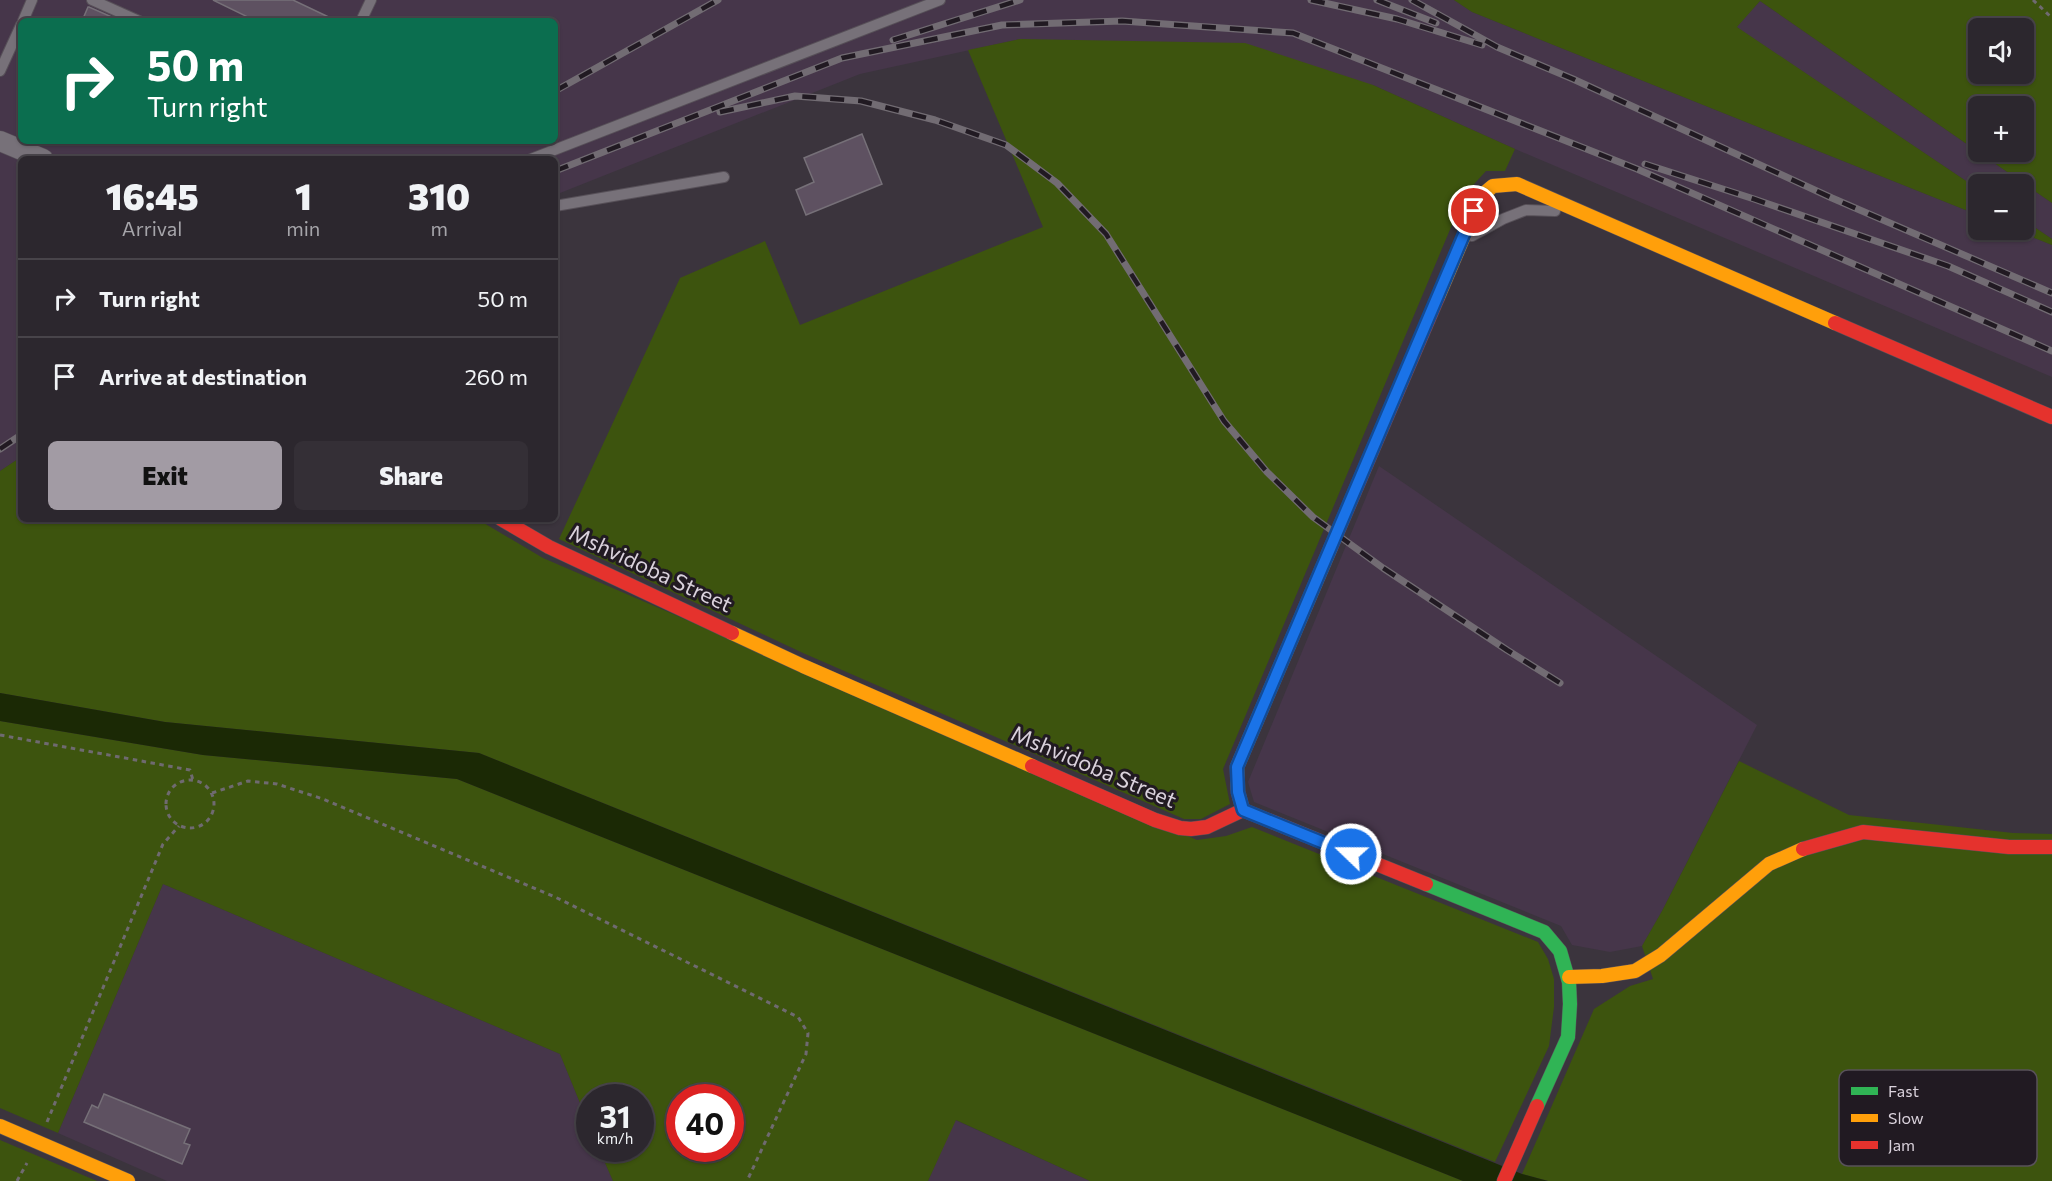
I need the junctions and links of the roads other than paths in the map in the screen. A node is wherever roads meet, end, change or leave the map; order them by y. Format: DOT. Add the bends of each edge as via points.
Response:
graph roads {
  1 [pos="32,0"];
  2 [pos="92,0"];
  3 [pos="371,0"];
  4 [pos="940,0"];
  5 [pos="24,18"];
  6 [pos="132,18"];
  7 [pos="362,18"];
  8 [pos="18,32"];
  9 [pos="0,71"];
  10 [pos="0,141"];
  11 [pos="36,156"];
  12 [pos="539,156"];
  13 [pos="724,177"];
  14 [pos="558,205"];
  15 [pos="1589,215"];
  16 [pos="1461,242"];
  17 [pos="2052,417"];
  18 [pos="506,522"];
  19 [pos="1243,810"];
  20 [pos="2052,847"];
  21 [pos="1569,977"];
  22 [pos="0,1126"];
  23 [pos="1507,1175"];
  24 [pos="128,1181"];
  1 -- 5 [label="lane"];
  2 -- 6 [label="lane"];
  3 -- 7 [label="lane"];
  4 -- 12 [label="lane"];
  8 -- 9 [label="lane"];
  10 -- 11 [label="street"];
  13 -- 14 [label="lane"];
  15 -- 16 [label="lane" via="1526,210"];
  15 -- 16 [label="street" via="1517,184 1493,186 1481,196"];
  15 -- 17 [label="street"];
  16 -- 19 [label="street" via="1237,767"];
  18 -- 19 [label="street, Mshvidoba Street" via="549,547 802,666 1155,820 1183,829 1200,828 1227,820"];
  19 -- 21 [label="street" via="1544,932 1560,951"];
  20 -- 21 [label="street" via="2009,847 1863,832 1812,845 1770,864 1661,955 1635,971"];
  21 -- 23 [label="street" via="1568,1037"];
  22 -- 24 [label="street"];
}
